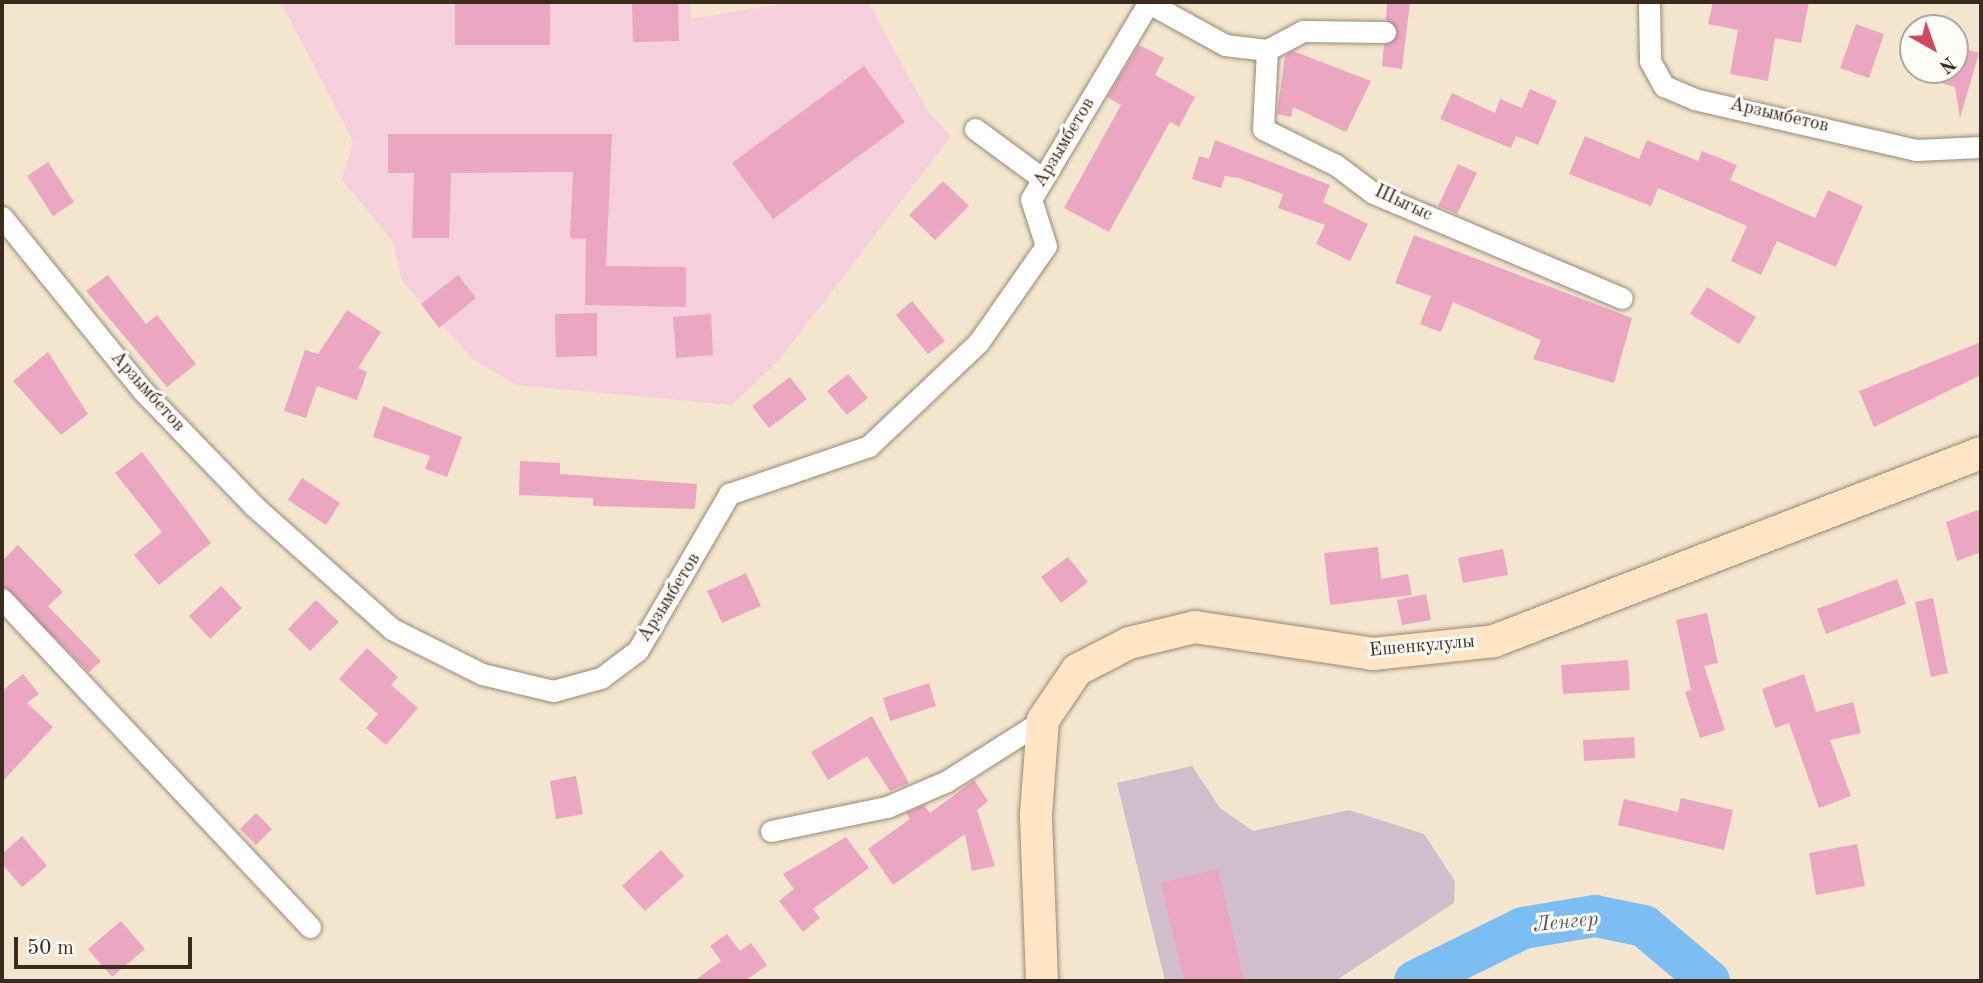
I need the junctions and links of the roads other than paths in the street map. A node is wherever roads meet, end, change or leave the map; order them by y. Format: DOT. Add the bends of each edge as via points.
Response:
graph roads {
  1 [pos="1149,2"];
  2 [pos="1649,2"];
  3 [pos="1385,32"];
  4 [pos="1267,50"];
  5 [pos="975,130"];
  6 [pos="1981,147"];
  7 [pos="1043,179"];
  8 [pos="2,217"];
  9 [pos="1622,298"];
  10 [pos="1981,453"];
  11 [pos="2,599"];
  12 [pos="1043,720"];
  13 [pos="771,831"];
  14 [pos="310,927"];
  15 [pos="1042,981"];
  1 -- 4 [label="street" via="1225,45"];
  1 -- 7 [label="street, Арзымбетов"];
  2 -- 6 [label="street, Арзымбетов" via="1650,61 1664,86 1694,99 1916,150"];
  3 -- 4 [label="street" via="1303,31"];
  4 -- 9 [label="street, Шыгыс" via="1263,129 1336,165 1373,193"];
  5 -- 7 [label="street"];
  7 -- 8 [label="street, Арзымбетов" via="1031,199 1046,246 978,343 933,393 869,446 729,494 638,650 601,678 553,691 482,674 392,629 254,506 153,400"];
  10 -- 12 [label="street, Ешенкулулы" via="1494,641 1373,654 1195,627 1129,643 1077,670"];
  11 -- 14 [label="street"];
  12 -- 13 [label="street" via="947,781 887,807"];
  12 -- 15 [label="street, Ешенкулулы" via="1036,814"];
}
